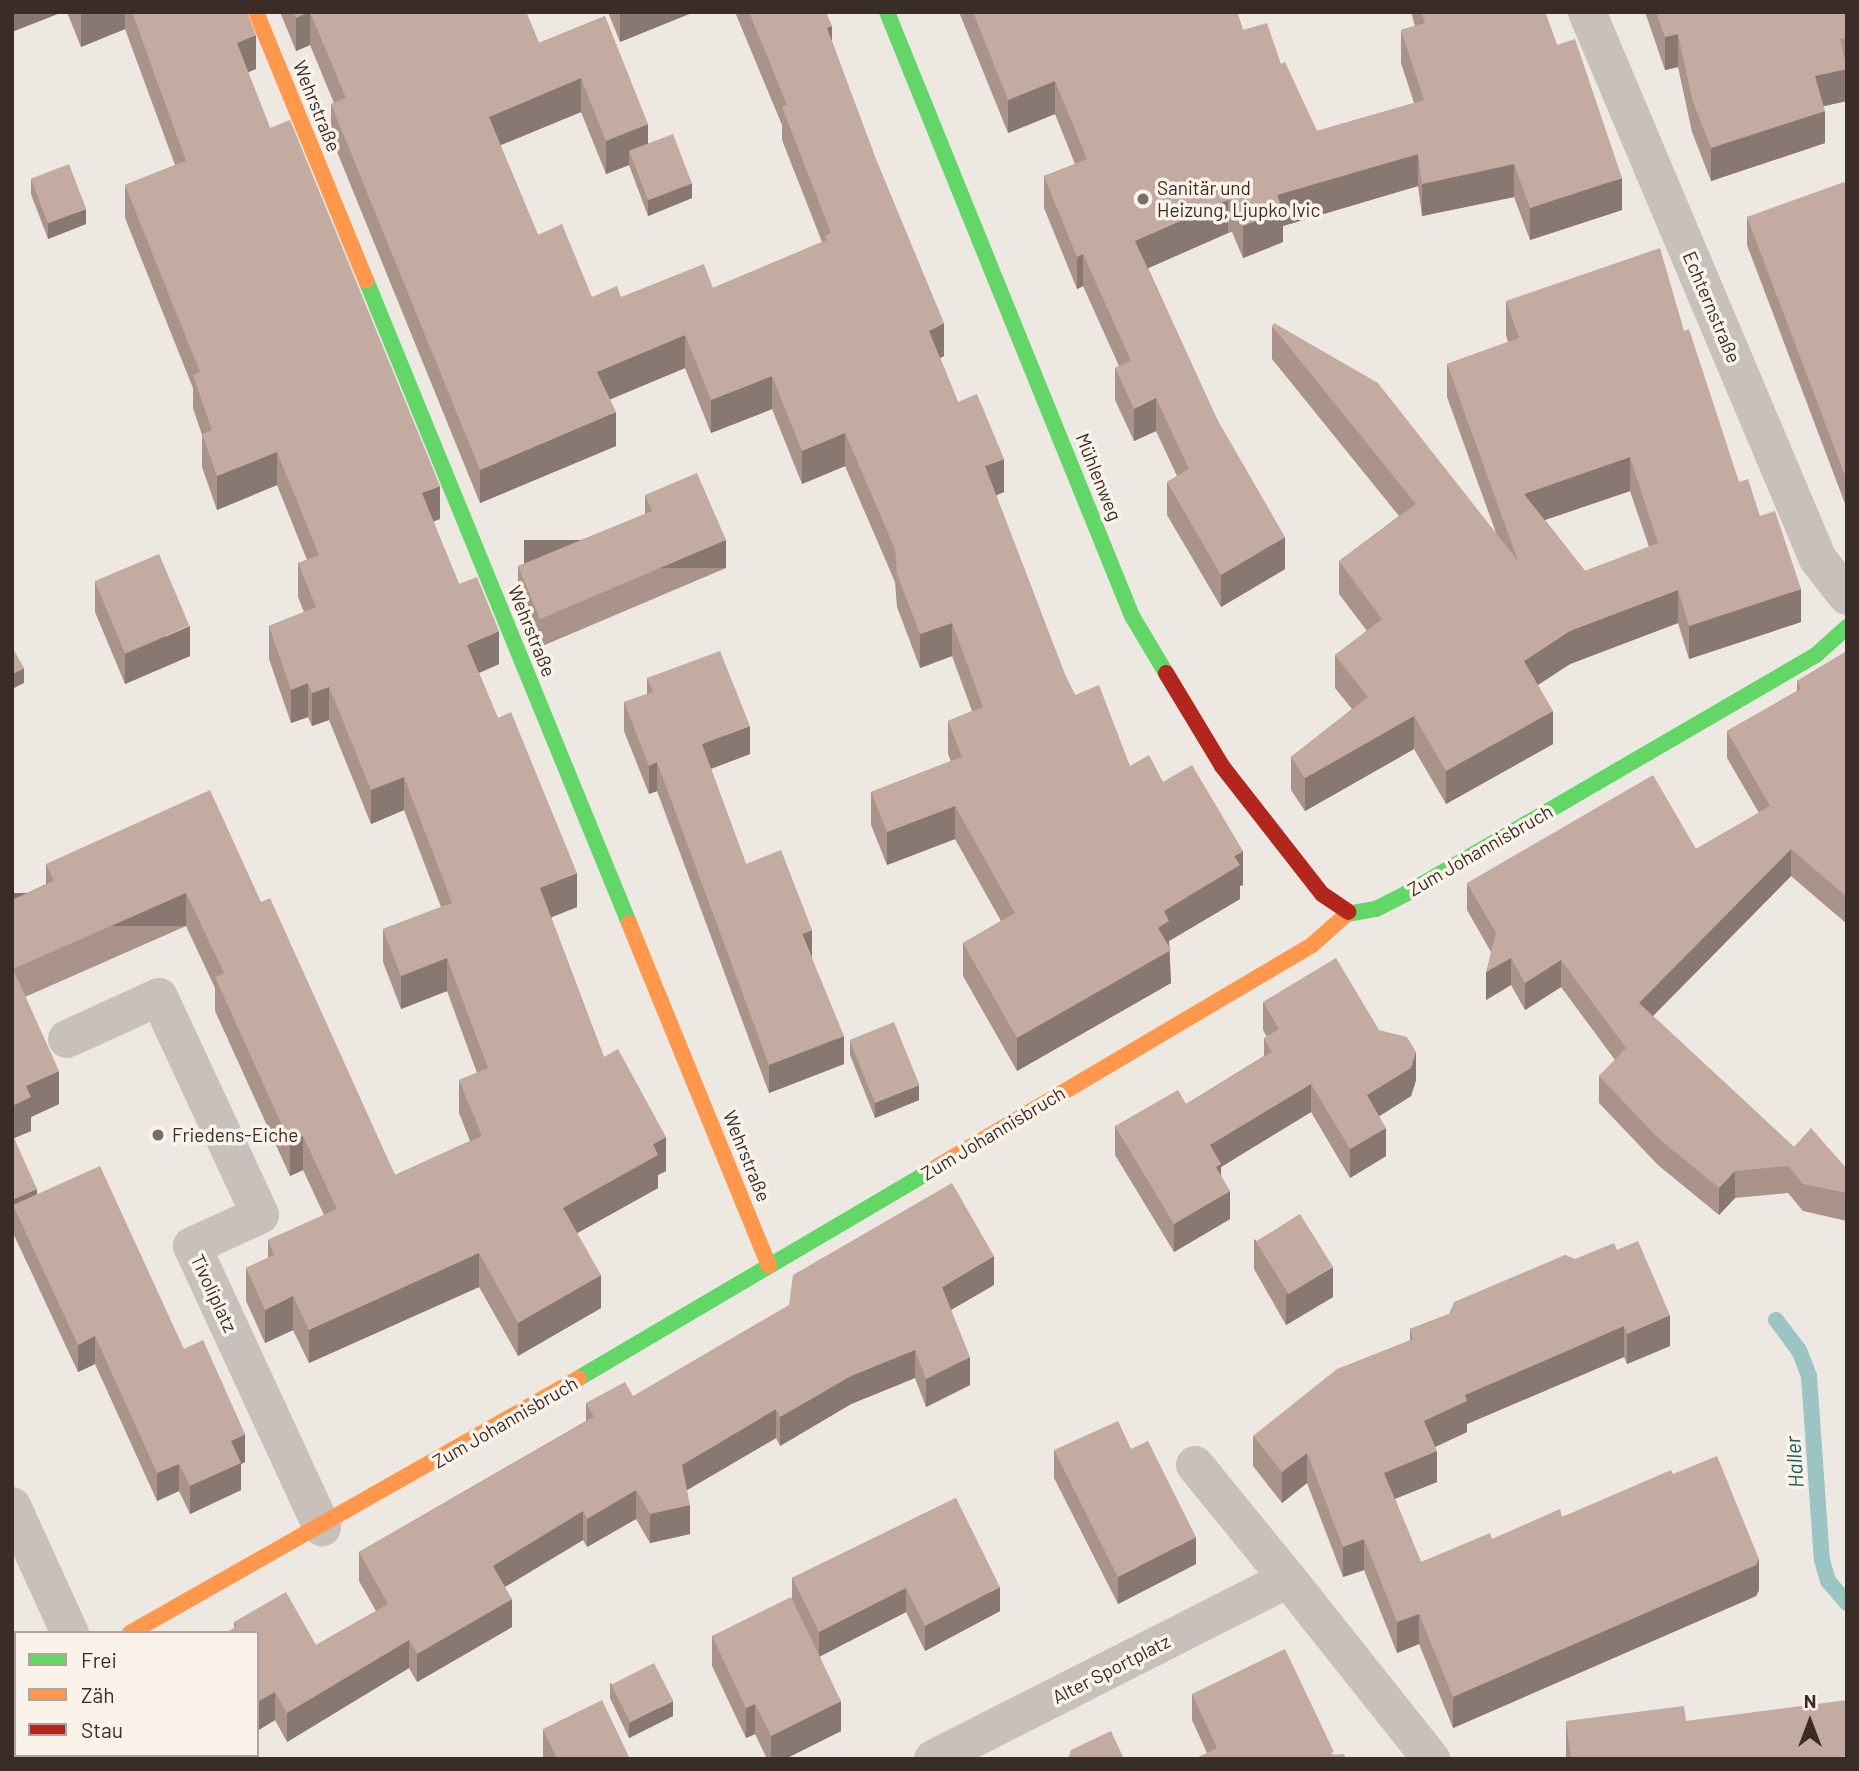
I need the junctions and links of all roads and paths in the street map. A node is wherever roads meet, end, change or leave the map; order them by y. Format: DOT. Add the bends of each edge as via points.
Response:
graph roads {
  1 [pos="256,12"];
  2 [pos="887,12"];
  3 [pos="1587,12"];
  4 [pos="1847,596"];
  5 [pos="1847,627"];
  6 [pos="1349,912"];
  7 [pos="67,1039"];
  8 [pos="769,1266"];
  9 [pos="1195,1465"];
  10 [pos="12,1506"];
  11 [pos="322,1527"];
  12 [pos="1289,1579"];
  13 [pos="69,1631"];
  14 [pos="134,1631"];
  15 [pos="933,1759"];
  16 [pos="1431,1759"];
  1 -- 8 [label="street, Wehrstraße"];
  2 -- 6 [label="street, Mühlenweg" via="1132,616 1222,766 1322,894"];
  3 -- 4 [label="street, Echternstraße" via="1818,559"];
  5 -- 6 [label="street, Zum Johannisbruch" via="1816,655 1408,892 1376,909"];
  6 -- 8 [label="street, Zum Johannisbruch" via="1312,945"];
  7 -- 11 [label="street, Tivoliplatz" via="159,997 260,1215 192,1246"];
  8 -- 11 [label="street, Zum Johannisbruch"];
  9 -- 12 [label="street"];
  10 -- 13 [label="street"];
  11 -- 14 [label="street, Zum Johannisbruch"];
  12 -- 15 [label="street, Alter Sportplatz"];
  12 -- 16 [label="street"];
}
